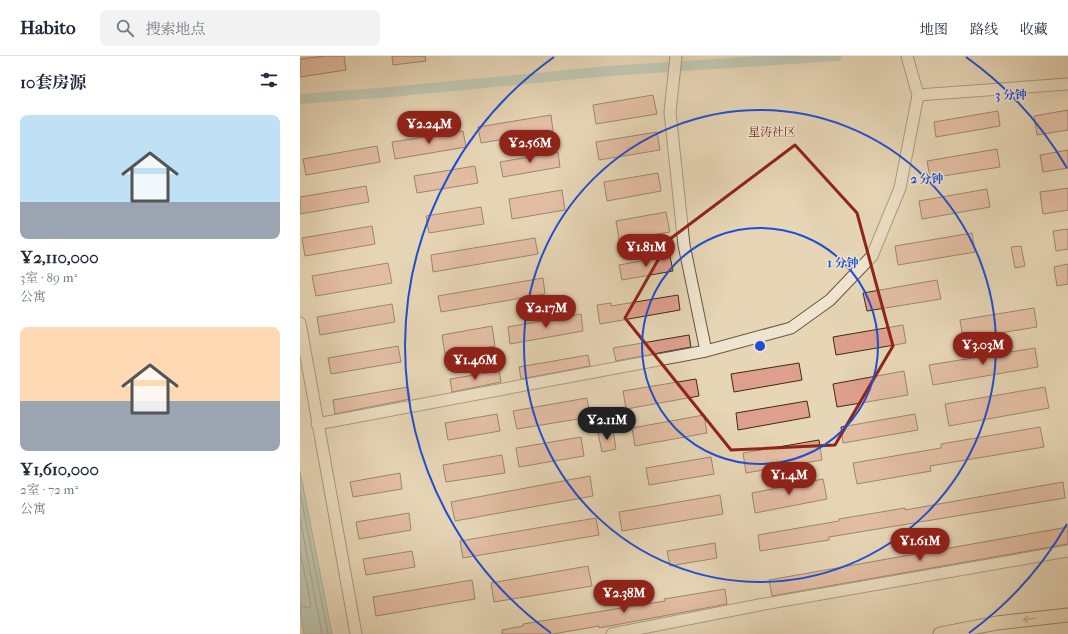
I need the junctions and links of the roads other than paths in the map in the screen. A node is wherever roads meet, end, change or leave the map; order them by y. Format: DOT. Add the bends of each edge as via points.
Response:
graph roads {
  1 [pos="676,56"];
  2 [pos="907,56"];
  3 [pos="1068,84"];
  4 [pos="918,95"];
  5 [pos="300,323"];
  6 [pos="706,352"];
  7 [pos="317,424"];
  8 [pos="1068,551"];
  9 [pos="1068,615"];
  10 [pos="356,634"];
  11 [pos="612,634"];
  12 [pos="940,634"];
  1 -- 6 [label="street" via="670,112 684,245"];
  2 -- 4 [label="street"];
  3 -- 4 [label="street"];
  4 -- 6 [label="street" via="900,188 872,256 830,300 791,328"];
  5 -- 7 [label="street"];
  6 -- 7 [label="street"];
  7 -- 10 [label="street"];
  8 -- 11 [label="street" via="758,605"];
  9 -- 12 [label="main road, one-way" via="997,623"];
}
